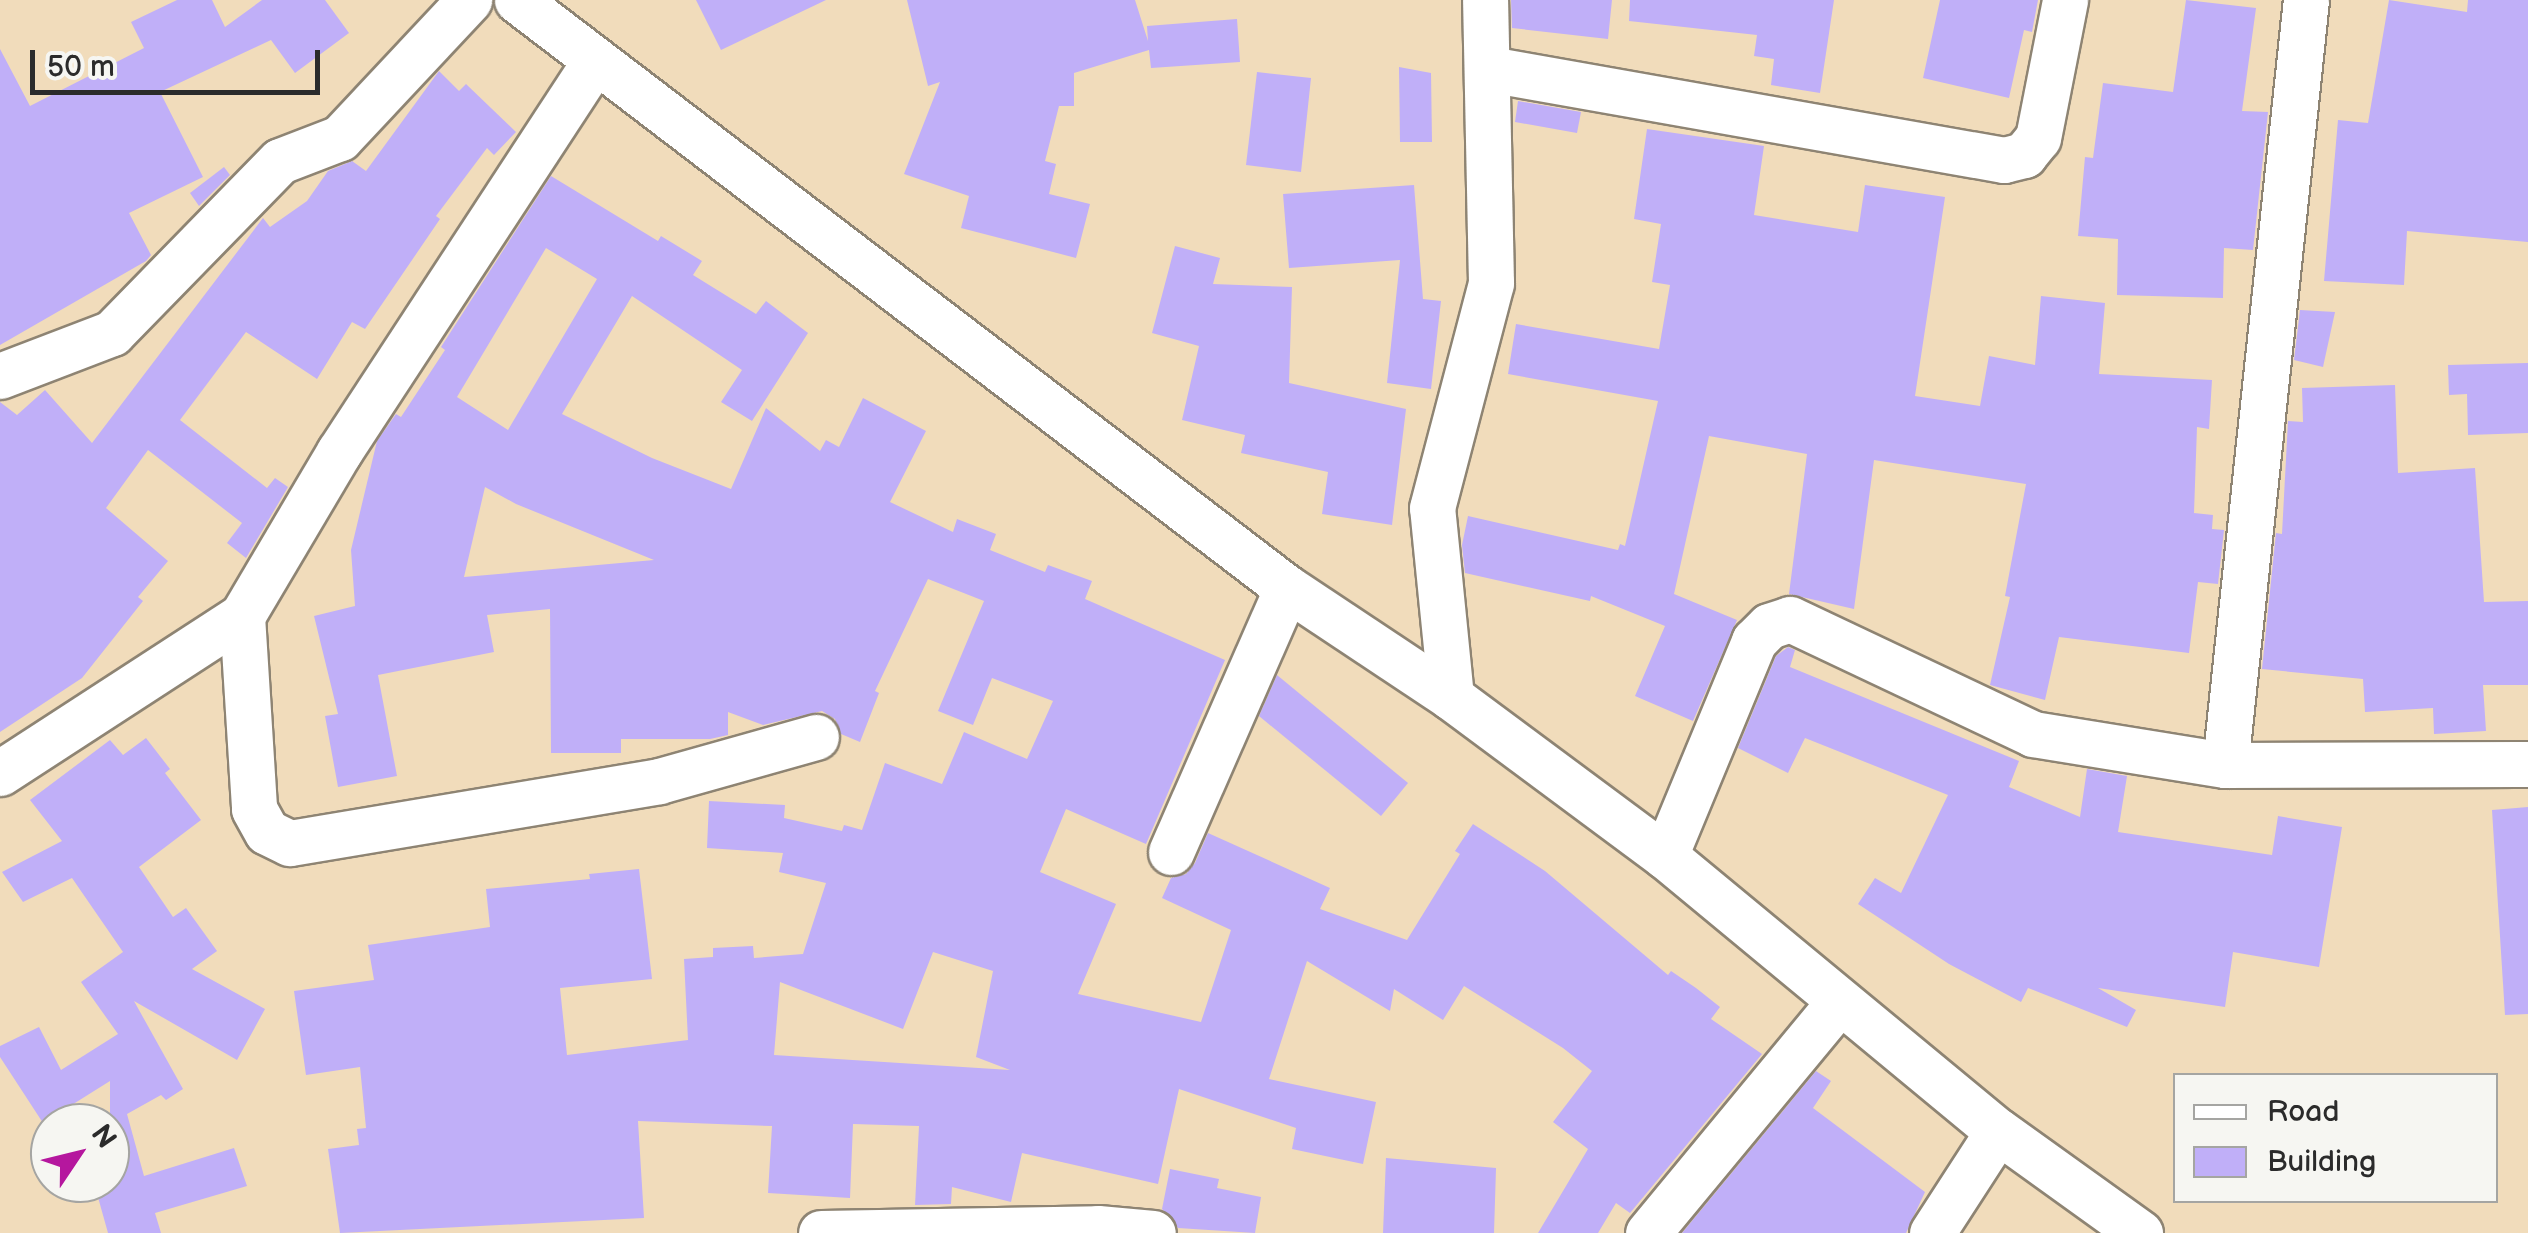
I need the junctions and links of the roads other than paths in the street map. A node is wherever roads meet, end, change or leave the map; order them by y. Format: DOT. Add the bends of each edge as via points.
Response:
graph roads {
  1 [pos="469,0"];
  2 [pos="517,0"];
  3 [pos="1485,0"];
  4 [pos="2065,0"];
  5 [pos="2306,0"];
  6 [pos="594,62"];
  7 [pos="1489,69"];
  8 [pos="0,376"];
  9 [pos="1287,588"];
  10 [pos="242,616"];
  11 [pos="1451,697"];
  12 [pos="816,738"];
  13 [pos="2226,764"];
  14 [pos="2528,764"];
  15 [pos="0,772"];
  16 [pos="1171,852"];
  17 [pos="1665,856"];
  18 [pos="1838,1003"];
  19 [pos="1998,1131"];
  20 [pos="821,1233"];
  21 [pos="1153,1233"];
  22 [pos="1648,1233"];
  23 [pos="1932,1233"];
  24 [pos="2140,1233"];
  1 -- 8 [label="street" via="340,138 280,161 112,332"];
  2 -- 6 [label="street"];
  3 -- 7 [label="street"];
  4 -- 7 [label="street" via="2038,138 2024,156 2004,160"];
  5 -- 13 [label="street"];
  6 -- 9 [label="street"];
  6 -- 10 [label="street" via="339,452"];
  7 -- 11 [label="street" via="1492,283 1432,508"];
  9 -- 11 [label="street"];
  9 -- 16 [label="street"];
  10 -- 12 [label="street" via="254,810 267,832 290,843 660,781"];
  10 -- 15 [label="street"];
  11 -- 17 [label="street"];
  13 -- 14 [label="street"];
  13 -- 17 [label="street" via="2034,734 1790,619 1754,641"];
  17 -- 18 [label="street"];
  18 -- 19 [label="street"];
  18 -- 22 [label="street"];
  19 -- 23 [label="street"];
  19 -- 24 [label="street"];
  20 -- 21 [label="street"];
}
